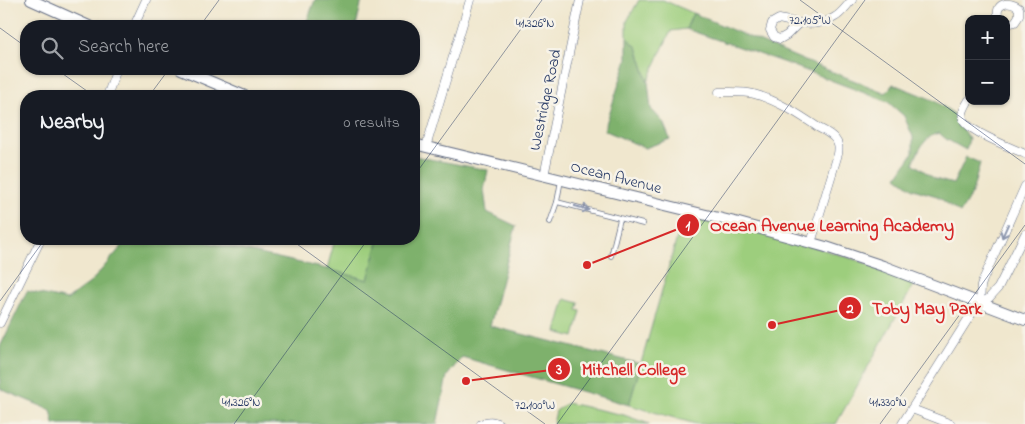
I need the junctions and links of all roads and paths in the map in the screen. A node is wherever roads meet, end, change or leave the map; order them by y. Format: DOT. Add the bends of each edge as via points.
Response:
graph roads {
  1 [pos="31,0"];
  2 [pos="146,0"];
  3 [pos="470,0"];
  4 [pos="580,0"];
  5 [pos="852,0"];
  6 [pos="998,15"];
  7 [pos="76,20"];
  8 [pos="137,20"];
  9 [pos="799,23"];
  10 [pos="1010,24"];
  11 [pos="115,75"];
  12 [pos="195,75"];
  13 [pos="109,90"];
  14 [pos="231,90"];
  15 [pos="719,92"];
  16 [pos="966,105"];
  17 [pos="420,146"];
  18 [pos="426,147"];
  19 [pos="1025,154"];
  20 [pos="544,176"];
  21 [pos="561,180"];
  22 [pos="1025,186"];
  23 [pos="557,202"];
  24 [pos="620,219"];
  25 [pos="550,222"];
  26 [pos="643,224"];
  27 [pos="1025,234"];
  28 [pos="811,243"];
  29 [pos="38,245"];
  30 [pos="611,256"];
  31 [pos="980,304"];
  32 [pos="1025,320"];
  33 [pos="0,323"];
  34 [pos="912,409"];
  35 [pos="481,424"];
  36 [pos="499,424"];
  37 [pos="902,424"];
  38 [pos="951,424"];
  1 -- 7 [label="main road"];
  2 -- 8 [label="street"];
  3 -- 18 [label="street"];
  4 -- 20 [label="street, Westridge Road"];
  5 -- 9 [label="street" via="833,19"];
  6 -- 10 [label="street" via="1000,5 1014,3 1019,8 1019,16"];
  11 -- 13 [label="street"];
  12 -- 14 [label="main road"];
  15 -- 28 [label="street" via="754,94 777,103 817,126 837,142 838,154"];
  16 -- 19 [label="street" via="963,112 966,124"];
  17 -- 18 [label="main road, Ocean Avenue"];
  18 -- 20 [label="main road, Ocean Avenue"];
  20 -- 21 [label="main road, Ocean Avenue"];
  21 -- 23 [label="lane"];
  21 -- 28 [label="main road, Ocean Avenue"];
  22 -- 31 [label="street, one-way" via="983,280"];
  23 -- 24 [label="lane, one-way"];
  23 -- 25 [label="lane"];
  24 -- 26 [label="lane"];
  24 -- 30 [label="lane"];
  27 -- 31 [label="street" via="998,288"];
  28 -- 31 [label="main road, Ocean Avenue" via="883,266"];
  29 -- 33 [label="street"];
  31 -- 32 [label="main road, Ocean Avenue"];
  31 -- 34 [label="street"];
  34 -- 37 [label="street"];
  34 -- 38 [label="street"];
  35 -- 36 [label="street" via="494,421"];
}
